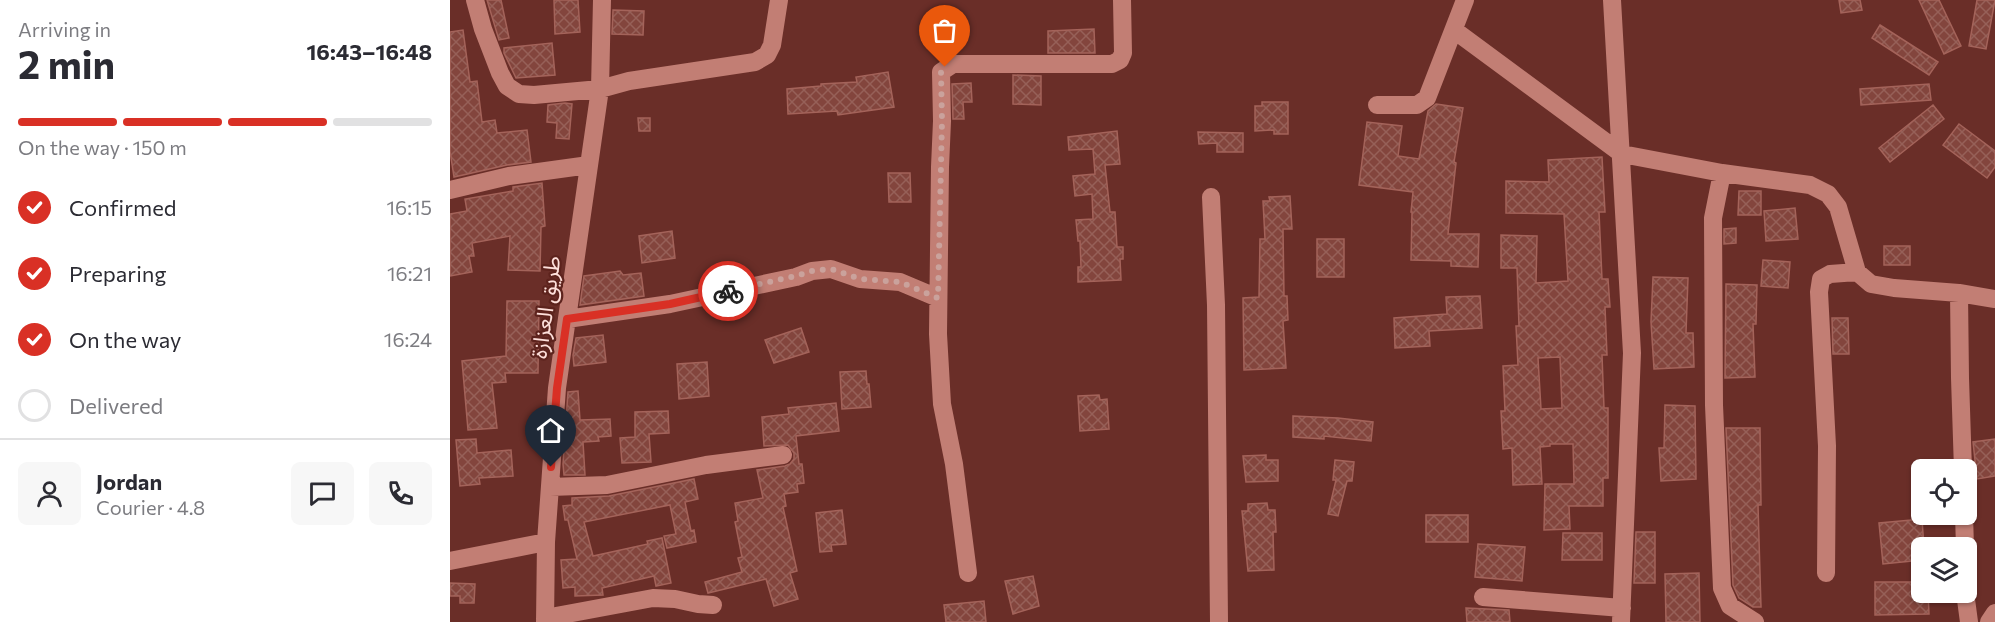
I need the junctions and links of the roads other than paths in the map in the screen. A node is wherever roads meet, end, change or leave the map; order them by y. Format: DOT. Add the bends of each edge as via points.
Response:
graph roads {
  1 [pos="475,0"];
  2 [pos="602,0"];
  3 [pos="779,0"];
  4 [pos="1122,0"];
  5 [pos="1465,0"];
  6 [pos="1612,0"];
  7 [pos="1454,30"];
  8 [pos="600,89"];
  9 [pos="1377,105"];
  10 [pos="1622,154"];
  11 [pos="590,165"];
  12 [pos="1722,173"];
  13 [pos="450,190"];
  14 [pos="1211,197"];
  15 [pos="1857,272"];
  16 [pos="1959,292"];
  17 [pos="938,298"];
  18 [pos="1995,299"];
  19 [pos="567,319"];
  20 [pos="783,455"];
  21 [pos="1963,459"];
  22 [pos="550,487"];
  23 [pos="546,542"];
  24 [pos="450,561"];
  25 [pos="968,573"];
  26 [pos="1826,573"];
  27 [pos="1483,597"];
  28 [pos="1967,603"];
  29 [pos="713,605"];
  30 [pos="1995,613"];
  31 [pos="1622,615"];
  32 [pos="545,620"];
  33 [pos="1219,622"];
  34 [pos="1755,622"];
  35 [pos="1970,622"];
  36 [pos="1989,622"];
  1 -- 8 [label="street" via="507,86 519,94 534,95"];
  2 -- 8 [label="street, طريق العزازة"];
  3 -- 8 [label="street" via="772,45 767,55 755,62"];
  4 -- 17 [label="street" via="1124,53 1112,64 953,64 941,72"];
  5 -- 7 [label="street"];
  6 -- 10 [label="street"];
  7 -- 9 [label="street" via="1427,98 1417,105"];
  7 -- 10 [label="street"];
  8 -- 11 [label="street, طريق العزازة"];
  10 -- 12 [label="street"];
  10 -- 31 [label="street" via="1632,353"];
  11 -- 13 [label="street" via="508,176"];
  11 -- 19 [label="street, طريق العزازة"];
  12 -- 15 [label="street" via="1810,185 1828,194 1838,207"];
  12 -- 34 [label="street" via="1713,218 1714,405 1722,588 1730,606"];
  14 -- 33 [label="street"];
  15 -- 16 [label="street" via="1872,284"];
  15 -- 26 [label="street" via="1830,274 1821,279 1819,292 1827,446"];
  16 -- 18 [label="street"];
  16 -- 21 [label="street"];
  17 -- 19 [label="street" via="900,282 860,279 831,269 670,304"];
  17 -- 25 [label="street" via="942,404"];
  19 -- 22 [label="street, طريق العزازة" via="557,388"];
  20 -- 22 [label="street" via="607,484"];
  22 -- 23 [label="street, طريق العزازة"];
  23 -- 24 [label="street"];
  23 -- 32 [label="street, طريق العزازة"];
  27 -- 31 [label="street"];
  28 -- 35 [label="street"];
  29 -- 32 [label="street" via="653,598"];
  30 -- 36 [label="street"];
}
